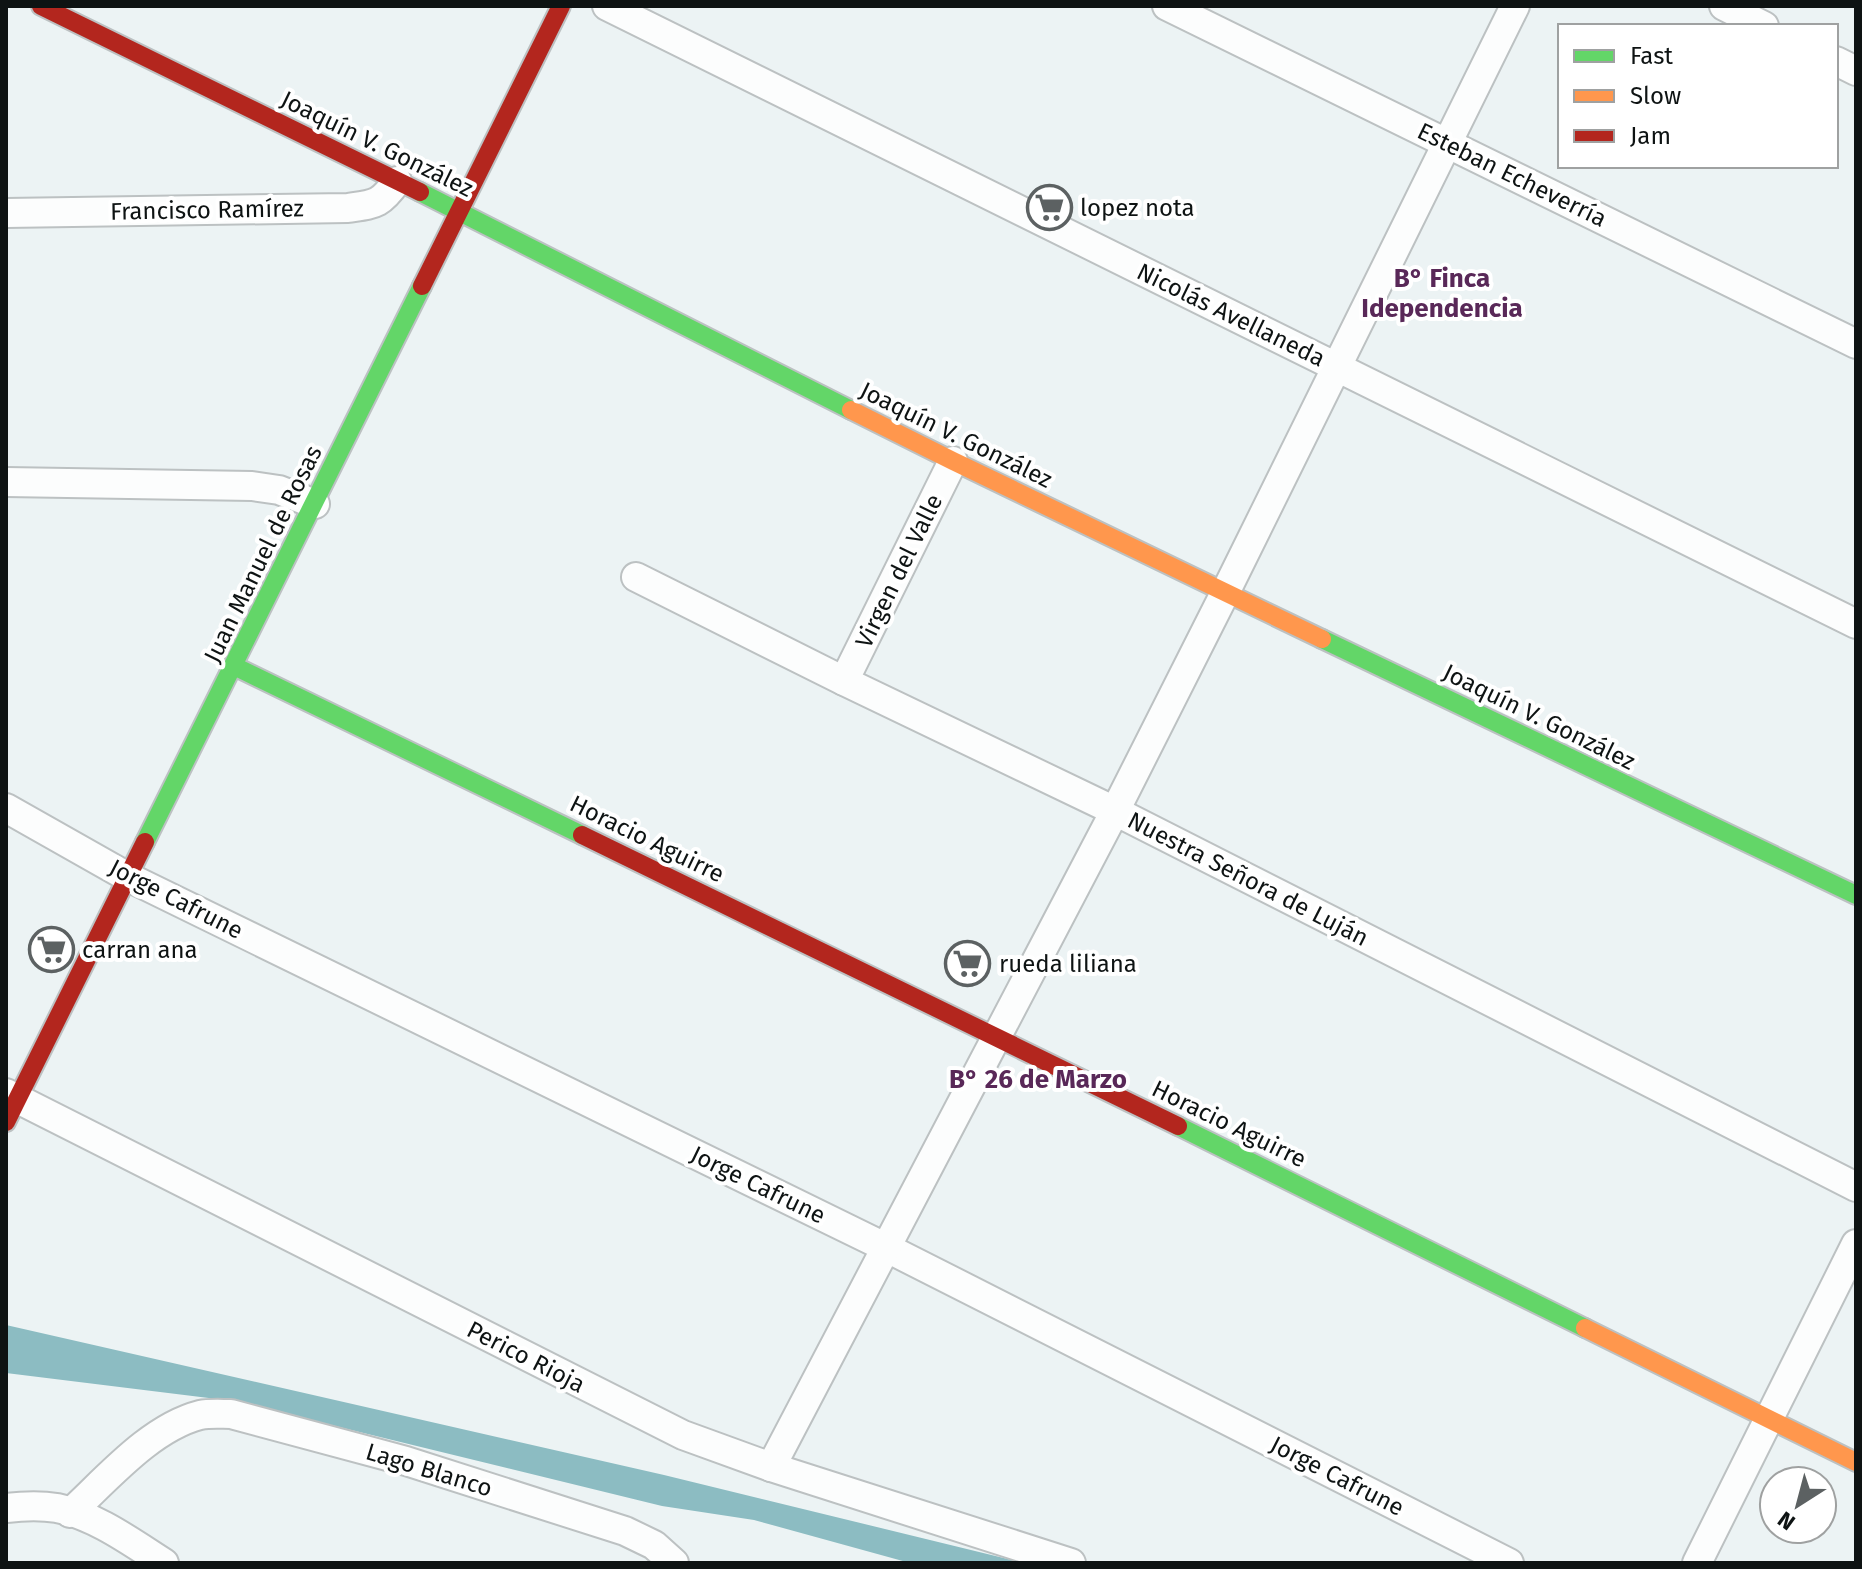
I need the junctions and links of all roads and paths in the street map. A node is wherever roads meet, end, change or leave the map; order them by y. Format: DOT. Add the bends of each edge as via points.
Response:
graph roads {
  1 [pos="41,6"];
  2 [pos="561,6"];
  3 [pos="607,6"];
  4 [pos="1167,6"];
  5 [pos="1515,6"];
  6 [pos="1724,6"];
  7 [pos="1760,24"];
  8 [pos="1838,62"];
  9 [pos="1856,71"];
  10 [pos="1447,143"];
  11 [pos="397,181"];
  12 [pos="459,211"];
  13 [pos="6,213"];
  14 [pos="1856,344"];
  15 [pos="1337,368"];
  16 [pos="953,461"];
  17 [pos="6,482"];
  18 [pos="315,504"];
  19 [pos="636,577"];
  20 [pos="1225,593"];
  21 [pos="1856,624"];
  22 [pos="234,666"];
  23 [pos="844,681"];
  24 [pos="6,808"];
  25 [pos="1115,811"];
  26 [pos="128,877"];
  27 [pos="1856,895"];
  28 [pos="997,1036"];
  29 [pos="10,1105"];
  30 [pos="1856,1187"];
  31 [pos="1856,1244"];
  32 [pos="885,1247"];
  33 [pos="1769,1419"];
  34 [pos="1856,1462"];
  35 [pos="771,1467"];
  36 [pos="12,1502"];
  37 [pos="70,1513"];
  38 [pos="164,1563"];
  39 [pos="674,1563"];
  40 [pos="1071,1563"];
  41 [pos="1509,1563"];
  42 [pos="1697,1563"];
  1 -- 11 [label="street, Joaquín V. González"];
  2 -- 12 [label="street, Juan Manuel de Rosas"];
  3 -- 15 [label="street, Nicolás Avellaneda"];
  4 -- 10 [label="street, Esteban Echeverría"];
  5 -- 10 [label="street"];
  6 -- 7 [label="street"];
  8 -- 9 [label="street"];
  10 -- 14 [label="street, Esteban Echeverría"];
  10 -- 15 [label="street"];
  11 -- 12 [label="street, Joaquín V. González"];
  11 -- 13 [label="street, Francisco Ramírez" via="385,198 348,208"];
  12 -- 16 [label="street, Joaquín V. González"];
  12 -- 18 [label="street, Juan Manuel de Rosas"];
  15 -- 20 [label="street"];
  15 -- 21 [label="street, Nicolás Avellaneda"];
  16 -- 20 [label="street, Joaquín V. González"];
  16 -- 23 [label="street, Virgen del Valle"];
  17 -- 18 [label="street" via="252,486"];
  18 -- 22 [label="street, Juan Manuel de Rosas"];
  19 -- 23 [label="street, Nuestra Señora de Luján"];
  20 -- 25 [label="street"];
  20 -- 27 [label="street, Joaquín V. González"];
  22 -- 26 [label="street, Juan Manuel de Rosas"];
  22 -- 28 [label="street, Horacio Aguirre"];
  23 -- 25 [label="street, Nuestra Señora de Luján"];
  24 -- 26 [label="street, Jorge Cafrune"];
  25 -- 28 [label="street"];
  25 -- 30 [label="street, Nuestra Señora de Luján"];
  26 -- 29 [label="street, Juan Manuel de Rosas"];
  26 -- 32 [label="street, Jorge Cafrune"];
  28 -- 32 [label="street"];
  28 -- 33 [label="street, Horacio Aguirre"];
  29 -- 35 [label="street, Perico Rioja" via="683,1435"];
  31 -- 33 [label="street"];
  32 -- 35 [label="street"];
  32 -- 41 [label="street, Jorge Cafrune"];
  33 -- 34 [label="street, Horacio Aguirre"];
  33 -- 42 [label="street"];
  35 -- 40 [label="street, Perico Rioja"];
  36 -- 37 [label="street"];
  37 -- 38 [label="street" via="95,1521"];
  37 -- 39 [label="street, Lago Blanco" via="137,1451 177,1423 204,1414 231,1414 406,1461 625,1531 654,1545"];
}
